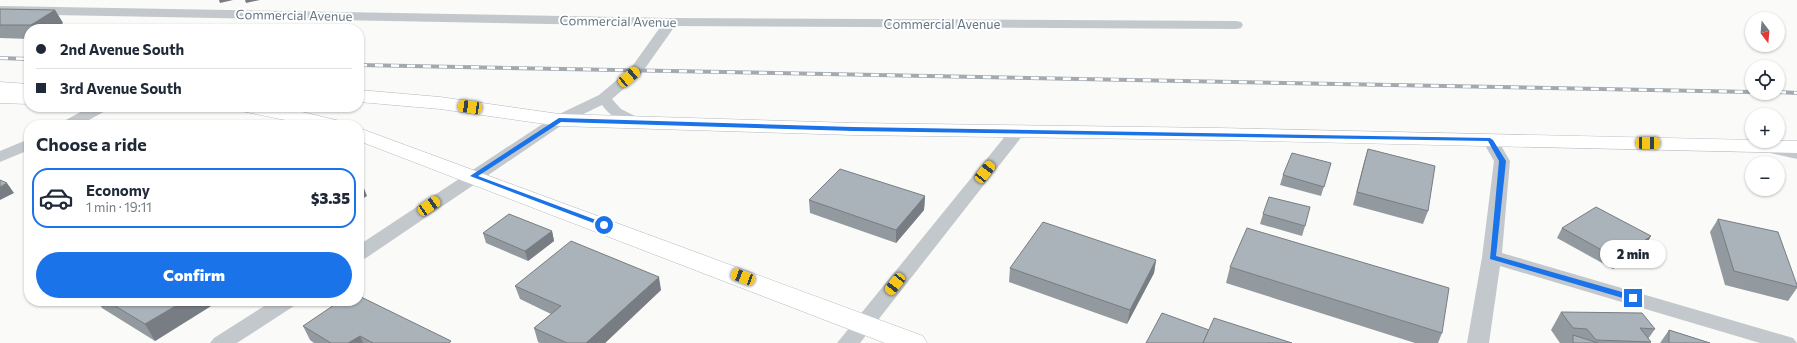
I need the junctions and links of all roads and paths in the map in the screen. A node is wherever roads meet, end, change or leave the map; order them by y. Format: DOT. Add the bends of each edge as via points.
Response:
graph roads {
  1 [pos="28,0"];
  2 [pos="294,0"];
  3 [pos="0,10"];
  4 [pos="18,10"];
  5 [pos="288,14"];
  6 [pos="671,22"];
  7 [pos="1236,25"];
  8 [pos="0,88"];
  9 [pos="24,90"];
  10 [pos="364,96"];
  11 [pos="0,97"];
  12 [pos="604,98"];
  13 [pos="24,99"];
  14 [pos="24,99"];
  15 [pos="0,101"];
  16 [pos="93,112"];
  17 [pos="275,112"];
  18 [pos="77,120"];
  19 [pos="315,120"];
  20 [pos="559,120"];
  21 [pos="635,122"];
  22 [pos="1017,132"];
  23 [pos="364,136"];
  24 [pos="1490,140"];
  25 [pos="24,146"];
  26 [pos="1745,146"];
  27 [pos="1785,147"];
  28 [pos="1797,147"];
  29 [pos="1768,148"];
  30 [pos="1797,154"];
  31 [pos="0,157"];
  32 [pos="473,176"];
  33 [pos="364,251"];
  34 [pos="1492,257"];
  35 [pos="279,306"];
  36 [pos="864,323"];
  37 [pos="222,343"];
  38 [pos="848,343"];
  39 [pos="913,343"];
  40 [pos="1478,343"];
  41 [pos="1786,343"];
  1 -- 4 [label="street"];
  2 -- 5 [label="street"];
  3 -- 4 [label="street, Commercial Avenue"];
  4 -- 5 [label="street, Commercial Avenue"];
  5 -- 6 [label="street, Commercial Avenue"];
  6 -- 7 [label="street, Commercial Avenue"];
  6 -- 12 [label="street" via="636,71"];
  8 -- 9 [label="street"];
  10 -- 20 [label="street" via="440,103"];
  11 -- 13 [label="street"];
  12 -- 20 [label="street"];
  12 -- 21 [label="street" via="615,112"];
  14 -- 15 [label="street"];
  16 -- 18 [label="street"];
  17 -- 19 [label="street"];
  20 -- 21 [label="street"];
  20 -- 32 [label="street"];
  21 -- 22 [label="street"];
  22 -- 24 [label="street"];
  22 -- 36 [label="street"];
  23 -- 32 [label="street"];
  24 -- 26 [label="street"];
  24 -- 34 [label="street" via="1502,161"];
  25 -- 31 [label="street"];
  27 -- 28 [label="street"];
  29 -- 30 [label="street"];
  32 -- 33 [label="street"];
  32 -- 36 [label="street"];
  34 -- 40 [label="street"];
  34 -- 41 [label="street"];
  35 -- 37 [label="street"];
  36 -- 38 [label="street"];
  36 -- 39 [label="street"];
}
